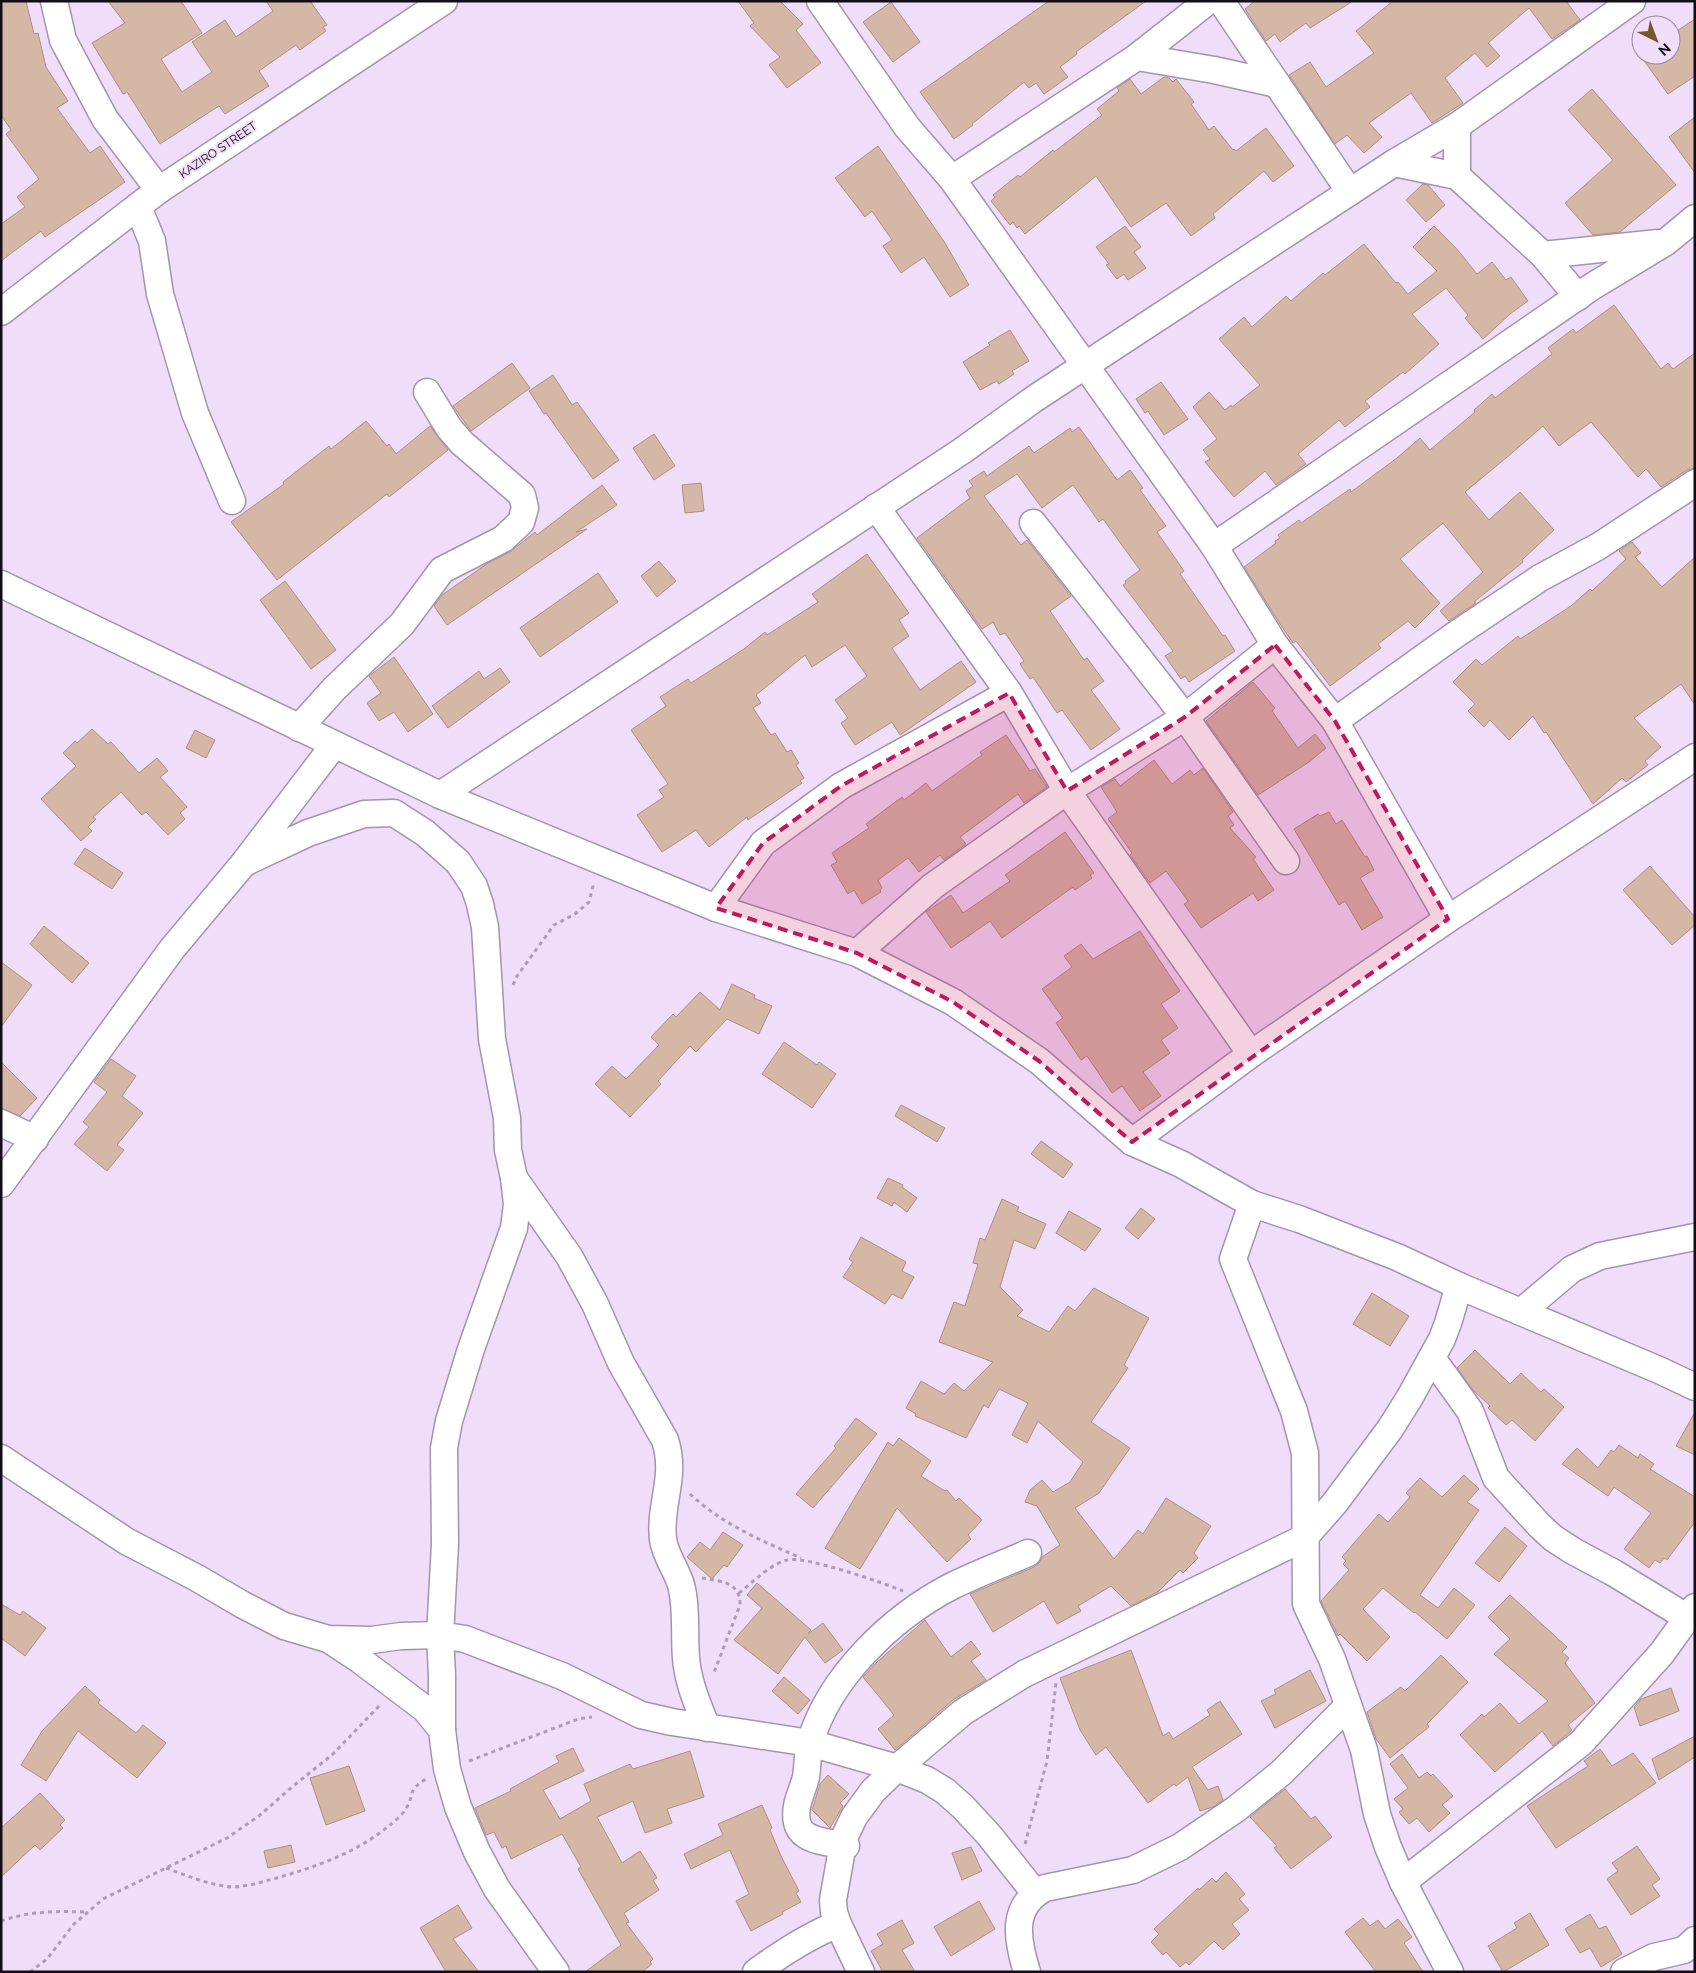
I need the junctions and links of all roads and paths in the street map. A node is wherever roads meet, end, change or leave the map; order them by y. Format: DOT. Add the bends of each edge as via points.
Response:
graph roads {
  1 [pos="54,1"];
  2 [pos="444,1"];
  3 [pos="1208,1"];
  4 [pos="1221,1"];
  5 [pos="1632,1"];
  6 [pos="828,5"];
  7 [pos="1137,57"];
  8 [pos="1277,84"];
  9 [pos="1457,126"];
  10 [pos="1394,162"];
  11 [pos="1457,176"];
  12 [pos="952,179"];
  13 [pos="159,190"];
  14 [pos="1350,192"];
  15 [pos="138,207"];
  16 [pos="1695,218"];
  17 [pos="1666,242"];
  18 [pos="1543,255"];
  19 [pos="1578,297"];
  20 [pos="1,312"];
  21 [pos="1087,365"];
  22 [pos="427,392"];
  23 [pos="1692,490"];
  24 [pos="232,502"];
  25 [pos="876,507"];
  26 [pos="1033,523"];
  27 [pos="1214,546"];
  28 [pos="1,584"];
  29 [pos="1275,645"];
  30 [pos="1009,692"];
  31 [pos="1185,717"];
  32 [pos="1335,721"];
  33 [pos="299,728"];
  34 [pos="334,745"];
  35 [pos="1695,758"];
  36 [pos="1067,791"];
  37 [pos="440,795"];
  38 [pos="597,859"];
  39 [pos="1286,861"];
  40 [pos="244,863"];
  41 [pos="716,908"];
  42 [pos="1448,918"];
  43 [pos="857,952"];
  44 [pos="510,994"];
  45 [pos="1251,1054"];
  46 [pos="1,1123"];
  47 [pos="35,1138"];
  48 [pos="1132,1142"];
  49 [pos="514,1178"];
  50 [pos="1,1184"];
  51 [pos="1252,1204"];
  52 [pos="1695,1237"];
  53 [pos="1459,1286"];
  54 [pos="1521,1312"];
  55 [pos="1432,1358"];
  56 [pos="1695,1387"];
  57 [pos="1,1458"];
  58 [pos="670,1474"];
  59 [pos="1304,1538"];
  60 [pos="1028,1553"];
  61 [pos="804,1560"];
  62 [pos="677,1574"];
  63 [pos="739,1592"];
  64 [pos="927,1600"];
  65 [pos="1691,1613"];
  66 [pos="440,1635"];
  67 [pos="328,1639"];
  68 [pos="1060,1658"];
  69 [pos="396,1687"];
  70 [pos="692,1690"];
  71 [pos="1348,1706"];
  72 [pos="630,1711"];
  73 [pos="708,1728"];
  74 [pos="442,1730"];
  75 [pos="810,1743"];
  76 [pos="897,1768"];
  77 [pos="447,1770"];
  78 [pos="845,1846"];
  79 [pos="166,1868"];
  80 [pos="1016,1871"];
  81 [pos="1403,1882"];
  82 [pos="1035,1893"];
  83 [pos="86,1912"];
  84 [pos="1,1921"];
  85 [pos="838,1924"];
  86 [pos="1695,1940"];
  87 [pos="30,1972"];
  88 [pos="556,1972"];
  89 [pos="756,1972"];
  90 [pos="861,1972"];
  91 [pos="1027,1972"];
  92 [pos="1450,1972"];
  93 [pos="1624,1972"];
  1 -- 13 [label="street" via="63,40 105,119"];
  2 -- 13 [label="street, KAZIRO STREET"];
  3 -- 7 [label="street"];
  4 -- 8 [label="street"];
  5 -- 9 [label="street"];
  6 -- 12 [label="street" via="907,127"];
  7 -- 8 [label="street"];
  7 -- 12 [label="street"];
  8 -- 14 [label="street"];
  9 -- 10 [label="street"];
  9 -- 11 [label="street"];
  10 -- 11 [label="street"];
  10 -- 14 [label="street"];
  11 -- 18 [label="street"];
  12 -- 21 [label="street"];
  13 -- 15 [label="street, KAZIRO STREET"];
  14 -- 21 [label="street"];
  15 -- 20 [label="street, KAZIRO STREET"];
  15 -- 24 [label="street" via="152,241 160,294 195,413"];
  16 -- 17 [label="street"];
  17 -- 18 [label="street"];
  17 -- 19 [label="street"];
  18 -- 19 [label="street"];
  19 -- 27 [label="street"];
  21 -- 25 [label="street"];
  21 -- 27 [label="street"];
  22 -- 33 [label="street" via="462,443 522,495 526,508 524,515 503,539 442,570 402,624 334,689"];
  23 -- 32 [label="street" via="1532,583"];
  25 -- 30 [label="street"];
  25 -- 37 [label="street"];
  26 -- 31 [label="street"];
  27 -- 29 [label="street"];
  28 -- 33 [label="street"];
  29 -- 31 [label="street"];
  29 -- 32 [label="street"];
  30 -- 36 [label="street"];
  30 -- 41 [label="street" via="841,786 763,843"];
  31 -- 36 [label="street"];
  31 -- 39 [label="street"];
  32 -- 42 [label="street"];
  33 -- 34 [label="street"];
  34 -- 37 [label="street"];
  34 -- 40 [label="street"];
  35 -- 42 [label="street"];
  36 -- 43 [label="street" via="933,886"];
  36 -- 45 [label="street"];
  37 -- 38 [label="street"];
  38 -- 41 [label="street"];
  38 -- 44 [label="path" via="589,902 554,925 517,976"];
  40 -- 47 [label="street" via="172,949"];
  40 -- 49 [label="street" via="308,833 364,814 394,813 426,833 458,862 474,886 486,928 492,1039"];
  41 -- 43 [label="street"];
  42 -- 45 [label="street"];
  43 -- 48 [label="street" via="953,1002 1039,1061"];
  45 -- 48 [label="street"];
  46 -- 47 [label="street"];
  47 -- 50 [label="street"];
  48 -- 51 [label="street" via="1181,1164"];
  49 -- 58 [label="street" via="569,1256 595,1304 621,1363 665,1440"];
  49 -- 66 [label="street" via="517,1204 514,1228 448,1421 444,1448 445,1544"];
  51 -- 53 [label="street" via="1397,1256"];
  51 -- 59 [label="street" via="1234,1259 1294,1412 1305,1453"];
  52 -- 54 [label="street" via="1600,1256 1572,1269"];
  53 -- 54 [label="street"];
  53 -- 55 [label="street" via="1448,1323"];
  54 -- 56 [label="street"];
  55 -- 59 [label="street" via="1390,1429"];
  55 -- 65 [label="street" via="1470,1410 1496,1478 1539,1525 1573,1551"];
  57 -- 67 [label="street" via="126,1541 284,1626"];
  58 -- 61 [label="path" via="721,1519"];
  58 -- 62 [label="street" via="663,1540"];
  59 -- 68 [label="street"];
  59 -- 71 [label="street" via="1306,1604 1332,1659"];
  60 -- 64 [label="street"];
  61 -- 63 [label="path" via="788,1559 777,1564"];
  61 -- 64 [label="path"];
  62 -- 63 [label="path" via="726,1583"];
  62 -- 70 [label="street" via="685,1605 686,1659"];
  63 -- 70 [label="path" via="740,1605 712,1675 702,1686"];
  64 -- 75 [label="street" via="890,1627 853,1666 828,1702"];
  65 -- 81 [label="street" via="1662,1653 1581,1743"];
  66 -- 67 [label="street" via="372,1640"];
  66 -- 72 [label="street" via="465,1639 562,1676"];
  66 -- 74 [label="street"];
  67 -- 69 [label="street"];
  68 -- 76 [label="street" via="1024,1674 962,1712"];
  68 -- 80 [label="path" via="1047,1761"];
  69 -- 74 [label="street" via="425,1709"];
  69 -- 79 [label="path" via="332,1755 259,1816 227,1838"];
  70 -- 73 [label="street"];
  71 -- 81 [label="street" via="1364,1750 1376,1814"];
  71 -- 82 [label="street" via="1281,1773 1180,1847 1133,1870 1045,1888"];
  72 -- 73 [label="street"];
  72 -- 77 [label="path" via="578,1718"];
  73 -- 75 [label="street"];
  74 -- 77 [label="street"];
  75 -- 76 [label="street"];
  75 -- 78 [label="street" via="796,1820 806,1836"];
  76 -- 78 [label="street" via="873,1791 854,1817"];
  76 -- 80 [label="street" via="945,1791 982,1828"];
  77 -- 79 [label="path" via="414,1788 406,1809 390,1826 327,1863 256,1884 238,1886 201,1880"];
  77 -- 88 [label="street" via="477,1852 497,1889"];
  78 -- 85 [label="street" via="833,1894"];
  79 -- 83 [label="path" via="103,1899"];
  80 -- 82 [label="street"];
  81 -- 92 [label="street"];
  82 -- 91 [label="street" via="1019,1918 1018,1933"];
  83 -- 84 [label="path" via="29,1913"];
  83 -- 87 [label="path" via="47,1959"];
  85 -- 89 [label="street" via="818,1931"];
  85 -- 90 [label="street"];
  86 -- 93 [label="street" via="1684,1950 1654,1957"];
}
